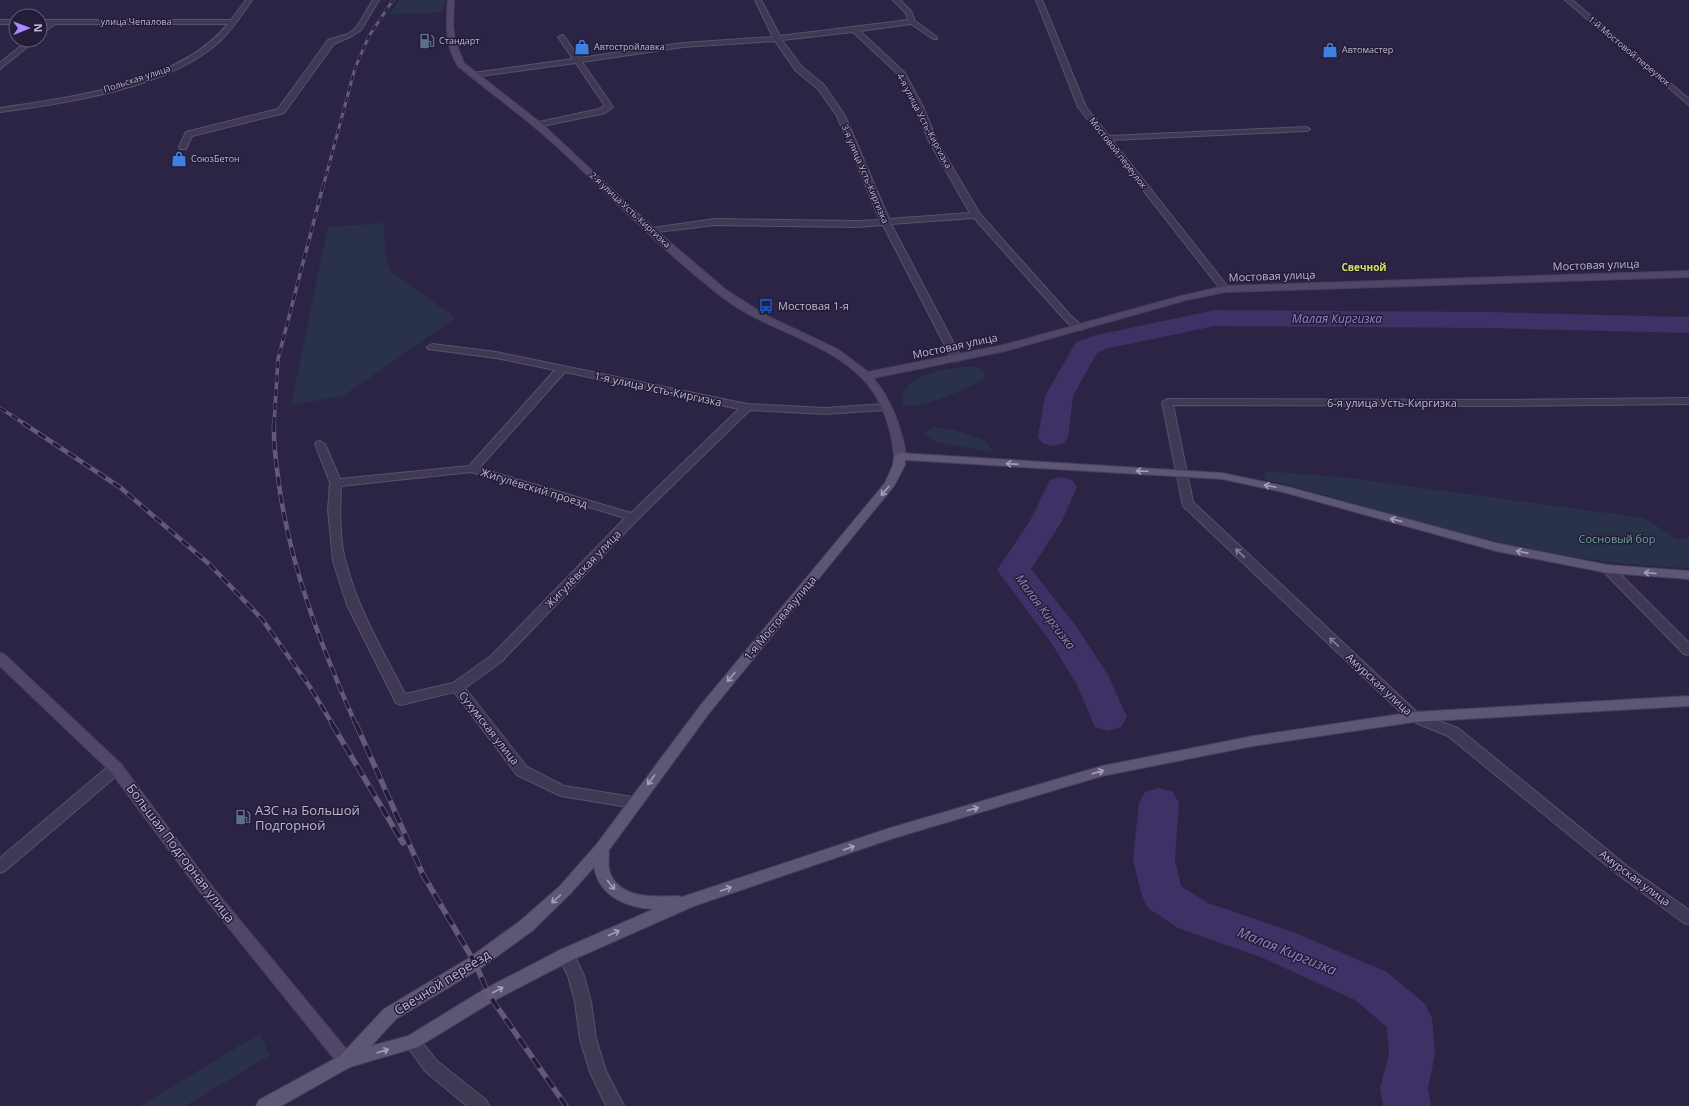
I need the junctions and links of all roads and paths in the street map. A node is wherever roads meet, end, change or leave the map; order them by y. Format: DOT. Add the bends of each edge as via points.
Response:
graph roads {
  1 [pos="249,0"];
  2 [pos="376,0"];
  3 [pos="451,0"];
  4 [pos="758,0"];
  5 [pos="896,0"];
  6 [pos="1039,0"];
  7 [pos="1568,0"];
  8 [pos="48,22"];
  9 [pos="53,22"];
  10 [pos="233,22"];
  11 [pos="912,22"];
  12 [pos="48,26"];
  13 [pos="855,30"];
  14 [pos="562,37"];
  15 [pos="777,38"];
  16 [pos="935,38"];
  17 [pos="22,48"];
  18 [pos="576,60"];
  19 [pos="1,66"];
  20 [pos="473,75"];
  21 [pos="1689,103"];
  22 [pos="0,110"];
  23 [pos="538,125"];
  24 [pos="1306,129"];
  25 [pos="1107,138"];
  26 [pos="183,147"];
  27 [pos="976,215"];
  28 [pos="886,223"];
  29 [pos="652,231"];
  30 [pos="1689,274"];
  31 [pos="1224,289"];
  32 [pos="1079,328"];
  33 [pos="432,347"];
  34 [pos="957,359"];
  35 [pos="562,369"];
  36 [pos="866,376"];
  37 [pos="1689,401"];
  38 [pos="747,407"];
  39 [pos="885,407"];
  40 [pos="320,444"];
  41 [pos="900,456"];
  42 [pos="472,469"];
  43 [pos="1181,472"];
  44 [pos="336,483"];
  45 [pos="633,517"];
  46 [pos="1608,569"];
  47 [pos="1689,575"];
  48 [pos="1689,651"];
  49 [pos="0,658"];
  50 [pos="457,687"];
  51 [pos="1689,701"];
  52 [pos="1414,717"];
  53 [pos="116,768"];
  54 [pos="634,802"];
  55 [pos="601,849"];
  56 [pos="0,867"];
  57 [pos="688,902"];
  58 [pos="1689,918"];
  59 [pos="526,926"];
  60 [pos="566,955"];
  61 [pos="412,1042"];
  62 [pos="346,1061"];
  63 [pos="265,1106"];
  64 [pos="480,1106"];
  65 [pos="615,1106"];
  1 -- 10 [label="street, Польская улица"];
  2 -- 26 [label="street" via="359,29 331,42 281,111 189,134"];
  3 -- 20 [label="main road, 2-я улица Усть-Киргизка" via="448,23 454,55"];
  4 -- 15 [label="street, 3-я улица Усть-Киргизка"];
  5 -- 11 [label="street" via="909,12"];
  6 -- 25 [label="street, Мостовой переулок" via="1082,107"];
  7 -- 21 [label="street, 1-й Мостовой переулок"];
  8 -- 9 [label="street, улица Чепалова"];
  9 -- 10 [label="street, улица Чепалова"];
  9 -- 12 [label="street"];
  10 -- 22 [label="street, Польская улица" via="217,40 192,59 160,73 104,90"];
  11 -- 13 [label="street"];
  11 -- 16 [label="street"];
  13 -- 15 [label="street"];
  13 -- 27 [label="street, 4-я улица Усть-Киргизка" via="901,73 933,141"];
  14 -- 18 [label="street"];
  15 -- 18 [label="street" via="683,45"];
  15 -- 28 [label="street, 3-я улица Усть-Киргизка" via="799,69 821,87 841,116"];
  17 -- 19 [label="street"];
  18 -- 20 [label="street"];
  18 -- 23 [label="street" via="609,108"];
  20 -- 23 [label="main road, 2-я улица Усть-Киргизка"];
  23 -- 29 [label="main road, 2-я улица Усть-Киргизка"];
  24 -- 25 [label="street"];
  25 -- 31 [label="street, Мостовой переулок"];
  27 -- 28 [label="street"];
  27 -- 32 [label="street, 4-я улица Усть-Киргизка"];
  28 -- 29 [label="street" via="826,225 730,222 692,224"];
  28 -- 34 [label="street, 3-я улица Усть-Киргизка"];
  29 -- 36 [label="main road, 2-я улица Усть-Киргизка" via="731,299 824,347"];
  30 -- 31 [label="main road, Мостовая улица"];
  31 -- 32 [label="main road, Мостовая улица"];
  32 -- 34 [label="main road, Мостовая улица"];
  33 -- 35 [label="street, 1-я улица Усть-Киргизка" via="496,355"];
  34 -- 36 [label="main road, Мостовая улица"];
  35 -- 38 [label="street, 1-я улица Усть-Киргизка"];
  35 -- 42 [label="street, Жигулёвский проезд"];
  36 -- 39 [label="main road, 1-я Мостовая улица"];
  37 -- 43 [label="street, 6-я улица Усть-Киргизка" via="1167,402"];
  38 -- 39 [label="street, 1-я улица Усть-Киргизка" via="825,411"];
  38 -- 45 [label="street, Жигулёвская улица"];
  39 -- 41 [label="main road, 1-я Мостовая улица" via="897,435"];
  40 -- 44 [label="street"];
  43 -- 41 [label="main road, one-way" via="1058,467"];
  41 -- 54 [label="main road, 1-я Мостовая улица, one-way" via="899,465 890,484 705,709"];
  42 -- 44 [label="street"];
  42 -- 45 [label="street, Жигулёвский проезд"];
  46 -- 43 [label="main road, one-way" via="1496,547 1284,489 1222,476"];
  52 -- 43 [label="street, Амурская улица, one-way" via="1187,502"];
  44 -- 50 [label="street, Жигулёвская улица" via="334,510 338,561 353,605 401,700"];
  45 -- 50 [label="street, Жигулёвская улица" via="496,659"];
  47 -- 46 [label="main road, one-way"];
  46 -- 48 [label="street"];
  49 -- 53 [label="main road, Большая Подгорная улица"];
  50 -- 54 [label="street, Сухумская улица" via="522,771 561,791"];
  51 -- 52 [label="main road"];
  57 -- 52 [label="main road, one-way" via="890,834 1102,771 1253,741"];
  52 -- 58 [label="street, Амурская улица" via="1452,732 1622,870"];
  53 -- 56 [label="street"];
  53 -- 62 [label="main road, Большая Подгорная улица" via="206,888"];
  54 -- 55 [label="main road, 1-я Мостовая улица"];
  55 -- 57 [label="main road, one-way" via="602,872 612,888 628,900 648,904"];
  55 -- 59 [label="main road, 1-я Мостовая улица, one-way" via="565,890"];
  60 -- 57 [label="main road, one-way"];
  59 -- 62 [label="main road, Свечной переезд" via="475,963 390,1014"];
  61 -- 60 [label="main road, one-way" via="489,995"];
  60 -- 65 [label="street" via="576,976 583,1002 588,1039 598,1072"];
  62 -- 61 [label="main road, one-way"];
  61 -- 64 [label="street" via="431,1066"];
  62 -- 63 [label="main road"];
}
